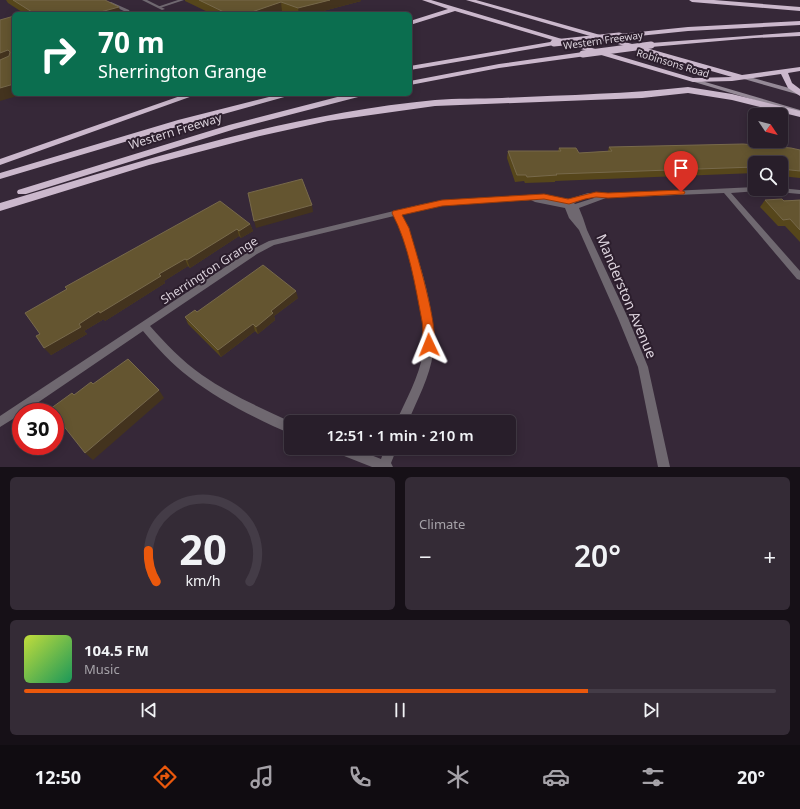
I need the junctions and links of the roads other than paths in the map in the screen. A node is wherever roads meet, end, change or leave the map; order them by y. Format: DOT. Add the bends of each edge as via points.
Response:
graph roads {
  1 [pos="144,0"];
  2 [pos="182,0"];
  3 [pos="425,0"];
  4 [pos="469,0"];
  5 [pos="489,0"];
  6 [pos="692,0"];
  7 [pos="108,2"];
  8 [pos="434,3"];
  9 [pos="478,3"];
  10 [pos="161,8"];
  11 [pos="455,9"];
  12 [pos="800,9"];
  13 [pos="128,12"];
  14 [pos="160,12"];
  15 [pos="412,21"];
  16 [pos="412,21"];
  17 [pos="800,23"];
  18 [pos="800,34"];
  19 [pos="675,58"];
  20 [pos="412,68"];
  21 [pos="800,69"];
  22 [pos="784,72"];
  23 [pos="746,78"];
  24 [pos="693,80"];
  25 [pos="412,83"];
  26 [pos="677,91"];
  27 [pos="800,93"];
  28 [pos="188,96"];
  29 [pos="283,96"];
  30 [pos="350,96"];
  31 [pos="800,113"];
  32 [pos="0,162"];
  33 [pos="0,176"];
  34 [pos="748,189"];
  35 [pos="725,190"];
  36 [pos="788,191"];
  37 [pos="800,192"];
  38 [pos="0,199"];
  39 [pos="570,205"];
  40 [pos="0,207"];
  41 [pos="396,213"];
  42 [pos="800,277"];
  43 [pos="144,326"];
  44 [pos="405,415"];
  45 [pos="0,422"];
  46 [pos="284,425"];
  47 [pos="357,455"];
  48 [pos="390,455"];
  49 [pos="386,466"];
  50 [pos="664,467"];
  1 -- 10 [label="street"];
  2 -- 10 [label="street"];
  3 -- 8 [label="highway, Robinsons Road"];
  4 -- 9 [label="highway, Robinsons Road"];
  5 -- 9 [label="highway"];
  6 -- 12 [label="highway"];
  7 -- 13 [label="street"];
  8 -- 11 [label="highway, Robinsons Road"];
  8 -- 15 [label="highway" via="428,12"];
  9 -- 11 [label="highway"];
  9 -- 19 [label="highway, Robinsons Road"];
  10 -- 14 [label="street"];
  11 -- 16 [label="highway"];
  11 -- 24 [label="highway, Robinsons Road"];
  17 -- 20 [label="highway, Western Freeway, bridge" via="688,29 619,36"];
  18 -- 25 [label="highway, Western Freeway, bridge" via="651,45 499,66"];
  19 -- 23 [label="highway, Robinsons Road"];
  19 -- 24 [label="highway" via="692,69"];
  21 -- 22 [label="highway"];
  22 -- 23 [label="highway"];
  22 -- 27 [label="highway" via="788,85"];
  23 -- 24 [label="highway"];
  23 -- 27 [label="main road, Robinsons Road"];
  24 -- 26 [label="highway" via="688,86"];
  24 -- 31 [label="main road, Robinsons Road"];
  26 -- 31 [label="highway" via="707,92"];
  26 -- 40 [label="highway" via="642,95 435,103 328,118 214,144"];
  28 -- 32 [label="highway"];
  29 -- 33 [label="highway, Western Freeway" via="155,130"];
  30 -- 38 [label="highway, Western Freeway" via="232,127 77,173"];
  34 -- 35 [label="street"];
  35 -- 39 [label="street" via="608,196"];
  35 -- 42 [label="street"];
  36 -- 37 [label="street"];
  39 -- 41 [label="street, Sherrington Grange" via="529,199 442,203"];
  39 -- 50 [label="street, Manderston Avenue" via="570,216 583,230 643,367"];
  41 -- 43 [label="street, Sherrington Grange" via="272,243 254,252"];
  41 -- 44 [label="street" via="406,234 430,336 423,369"];
  43 -- 45 [label="street, Sherrington Grange"];
  43 -- 46 [label="street" via="168,353 199,379"];
  47 -- 49 [label="street"];
  48 -- 49 [label="street"];
}
